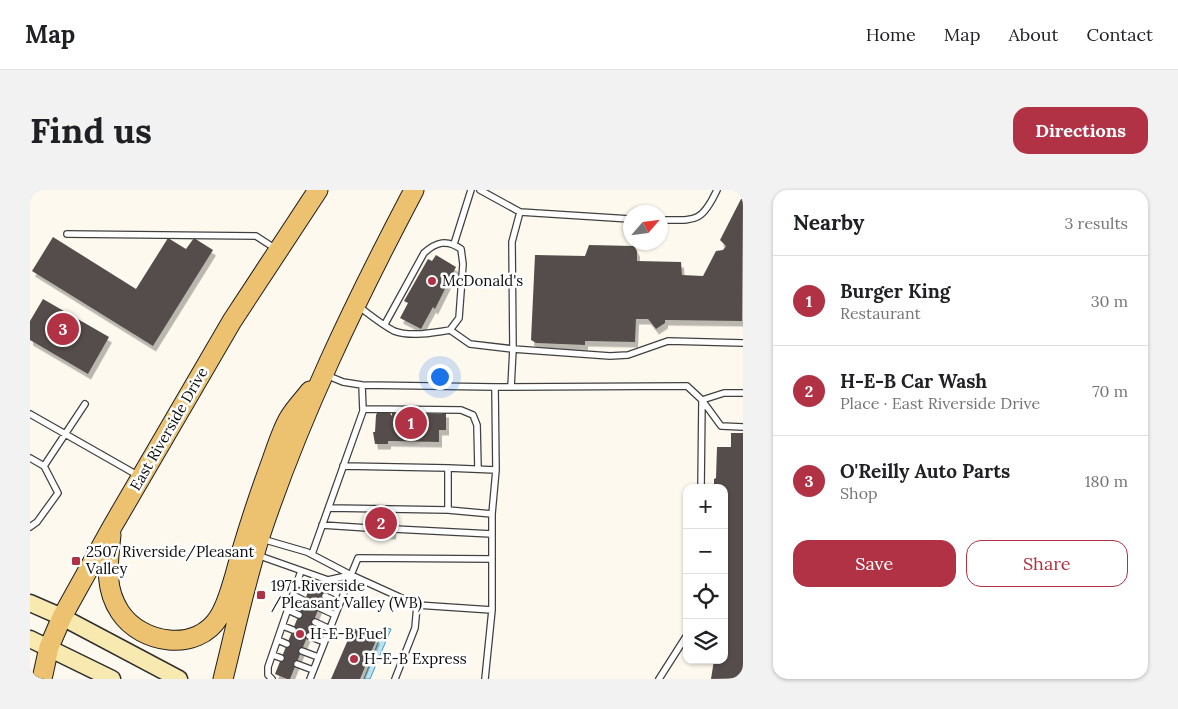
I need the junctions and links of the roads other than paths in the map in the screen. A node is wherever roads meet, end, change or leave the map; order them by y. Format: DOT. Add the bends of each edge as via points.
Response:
graph roads {
  1 [pos="318,190"];
  2 [pos="414,190"];
  3 [pos="471,190"];
  4 [pos="480,190"];
  5 [pos="717,190"];
  6 [pos="520,212"];
  7 [pos="623,219"];
  8 [pos="668,220"];
  9 [pos="67,234"];
  10 [pos="454,244"];
  11 [pos="278,251"];
  12 [pos="355,304"];
  13 [pos="385,324"];
  14 [pos="450,330"];
  15 [pos="743,343"];
  16 [pos="512,349"];
  17 [pos="323,374"];
  18 [pos="362,385"];
  19 [pos="494,387"];
  20 [pos="511,387"];
  21 [pos="743,393"];
  22 [pos="702,400"];
  23 [pos="85,404"];
  24 [pos="363,409"];
  25 [pos="30,414"];
  26 [pos="743,426"];
  27 [pos="66,434"];
  28 [pos="30,458"];
  29 [pos="44,466"];
  30 [pos="344,466"];
  31 [pos="448,468"];
  32 [pos="478,469"];
  33 [pos="496,470"];
  34 [pos="142,477"];
  35 [pos="701,484"];
  36 [pos="329,508"];
  37 [pos="448,510"];
  38 [pos="492,514"];
  39 [pos="31,525"];
  40 [pos="322,526"];
  41 [pos="112,527"];
  42 [pos="368,528"];
  43 [pos="394,529"];
  44 [pos="492,534"];
  45 [pos="257,546"];
  46 [pos="312,554"];
  47 [pos="492,559"];
  48 [pos="302,571"];
  49 [pos="351,575"];
  50 [pos="298,583"];
  51 [pos="310,589"];
  52 [pos="293,595"];
  53 [pos="325,596"];
  54 [pos="305,601"];
  55 [pos="30,603"];
  56 [pos="340,603"];
  57 [pos="417,604"];
  58 [pos="320,608"];
  59 [pos="288,610"];
  60 [pos="492,610"];
  61 [pos="299,615"];
  62 [pos="336,615"];
  63 [pos="62,616"];
  64 [pos="314,622"];
  65 [pos="283,626"];
  66 [pos="330,628"];
  67 [pos="293,630"];
  68 [pos="309,636"];
  69 [pos="30,639"];
  70 [pos="278,640"];
  71 [pos="683,641"];
  72 [pos="324,642"];
  73 [pos="287,644"];
  74 [pos="50,647"];
  75 [pos="302,651"];
  76 [pos="273,655"];
  77 [pos="318,657"];
  78 [pos="281,658"];
  79 [pos="297,664"];
  80 [pos="313,670"];
  81 [pos="42,679"];
  82 [pos="112,679"];
  83 [pos="179,679"];
  84 [pos="223,679"];
  85 [pos="272,679"];
  86 [pos="309,679"];
  87 [pos="395,679"];
  88 [pos="486,679"];
  89 [pos="659,679"];
  1 -- 11 [label="main road, East Riverside Drive"];
  2 -- 12 [label="main road"];
  3 -- 10 [label="lane"];
  4 -- 6 [label="lane"];
  5 -- 8 [label="lane" via="709,208 693,220"];
  6 -- 7 [label="lane"];
  6 -- 16 [label="lane" via="512,242"];
  9 -- 11 [label="lane" via="256,236"];
  10 -- 13 [label="lane" via="433,245 424,253"];
  10 -- 14 [label="lane" via="461,249 463,264 459,318"];
  11 -- 34 [label="main road, East Riverside Drive" via="232,321"];
  12 -- 13 [label="lane"];
  12 -- 17 [label="main road"];
  13 -- 14 [label="lane" via="395,331 428,334"];
  14 -- 16 [label="lane" via="470,344"];
  15 -- 16 [label="lane" via="668,341 628,355 610,356"];
  16 -- 20 [label="lane"];
  17 -- 18 [label="lane"];
  17 -- 41 [label="main road" via="289,418 255,507 219,617 207,632 190,640 174,641 158,638 126,621 109,590 107,570"];
  17 -- 45 [label="main road"];
  18 -- 19 [label="lane"];
  18 -- 24 [label="lane"];
  19 -- 20 [label="lane"];
  19 -- 33 [label="lane"];
  20 -- 22 [label="lane" via="687,386"];
  21 -- 22 [label="lane" via="724,392"];
  22 -- 26 [label="lane" via="721,426"];
  22 -- 35 [label="lane"];
  23 -- 27 [label="lane"];
  24 -- 30 [label="lane"];
  24 -- 32 [label="lane" via="461,410 473,415"];
  25 -- 27 [label="lane"];
  27 -- 29 [label="lane"];
  27 -- 34 [label="lane"];
  28 -- 29 [label="lane"];
  29 -- 39 [label="lane" via="58,493"];
  30 -- 31 [label="lane"];
  30 -- 36 [label="lane"];
  31 -- 32 [label="lane"];
  31 -- 37 [label="lane"];
  32 -- 33 [label="lane"];
  33 -- 38 [label="lane"];
  34 -- 41 [label="main road, East Riverside Drive"];
  36 -- 37 [label="lane"];
  36 -- 40 [label="lane"];
  37 -- 38 [label="lane"];
  38 -- 44 [label="lane"];
  40 -- 42 [label="lane"];
  40 -- 46 [label="lane"];
  41 -- 63 [label="main road, East Riverside Drive"];
  43 -- 44 [label="lane"];
  44 -- 47 [label="lane"];
  45 -- 46 [label="lane"];
  45 -- 48 [label="lane"];
  45 -- 84 [label="main road"];
  46 -- 49 [label="lane"];
  47 -- 49 [label="lane" via="358,558"];
  47 -- 60 [label="lane"];
  48 -- 49 [label="lane" via="328,580"];
  48 -- 50 [label="lane"];
  49 -- 56 [label="lane"];
  49 -- 57 [label="lane"];
  50 -- 51 [label="lane"];
  50 -- 52 [label="lane"];
  52 -- 54 [label="lane"];
  52 -- 59 [label="lane"];
  53 -- 56 [label="lane"];
  55 -- 63 [label="main road"];
  56 -- 62 [label="lane"];
  57 -- 60 [label="lane"];
  57 -- 87 [label="lane" via="414,628"];
  58 -- 62 [label="lane"];
  59 -- 61 [label="lane"];
  59 -- 65 [label="lane"];
  60 -- 88 [label="lane"];
  62 -- 66 [label="lane"];
  63 -- 74 [label="main road, East Riverside Drive"];
  63 -- 83 [label="main road"];
  64 -- 66 [label="lane"];
  65 -- 67 [label="lane"];
  65 -- 70 [label="lane"];
  66 -- 72 [label="lane"];
  68 -- 72 [label="lane"];
  69 -- 74 [label="main road"];
  70 -- 73 [label="lane"];
  70 -- 76 [label="lane"];
  71 -- 89 [label="lane"];
  72 -- 77 [label="lane"];
  74 -- 81 [label="main road, East Riverside Drive"];
  74 -- 82 [label="main road"];
  75 -- 77 [label="lane"];
  76 -- 78 [label="lane"];
  76 -- 85 [label="lane" via="268,667 268,675"];
  77 -- 80 [label="lane"];
  79 -- 80 [label="lane"];
  80 -- 86 [label="lane"];
}
